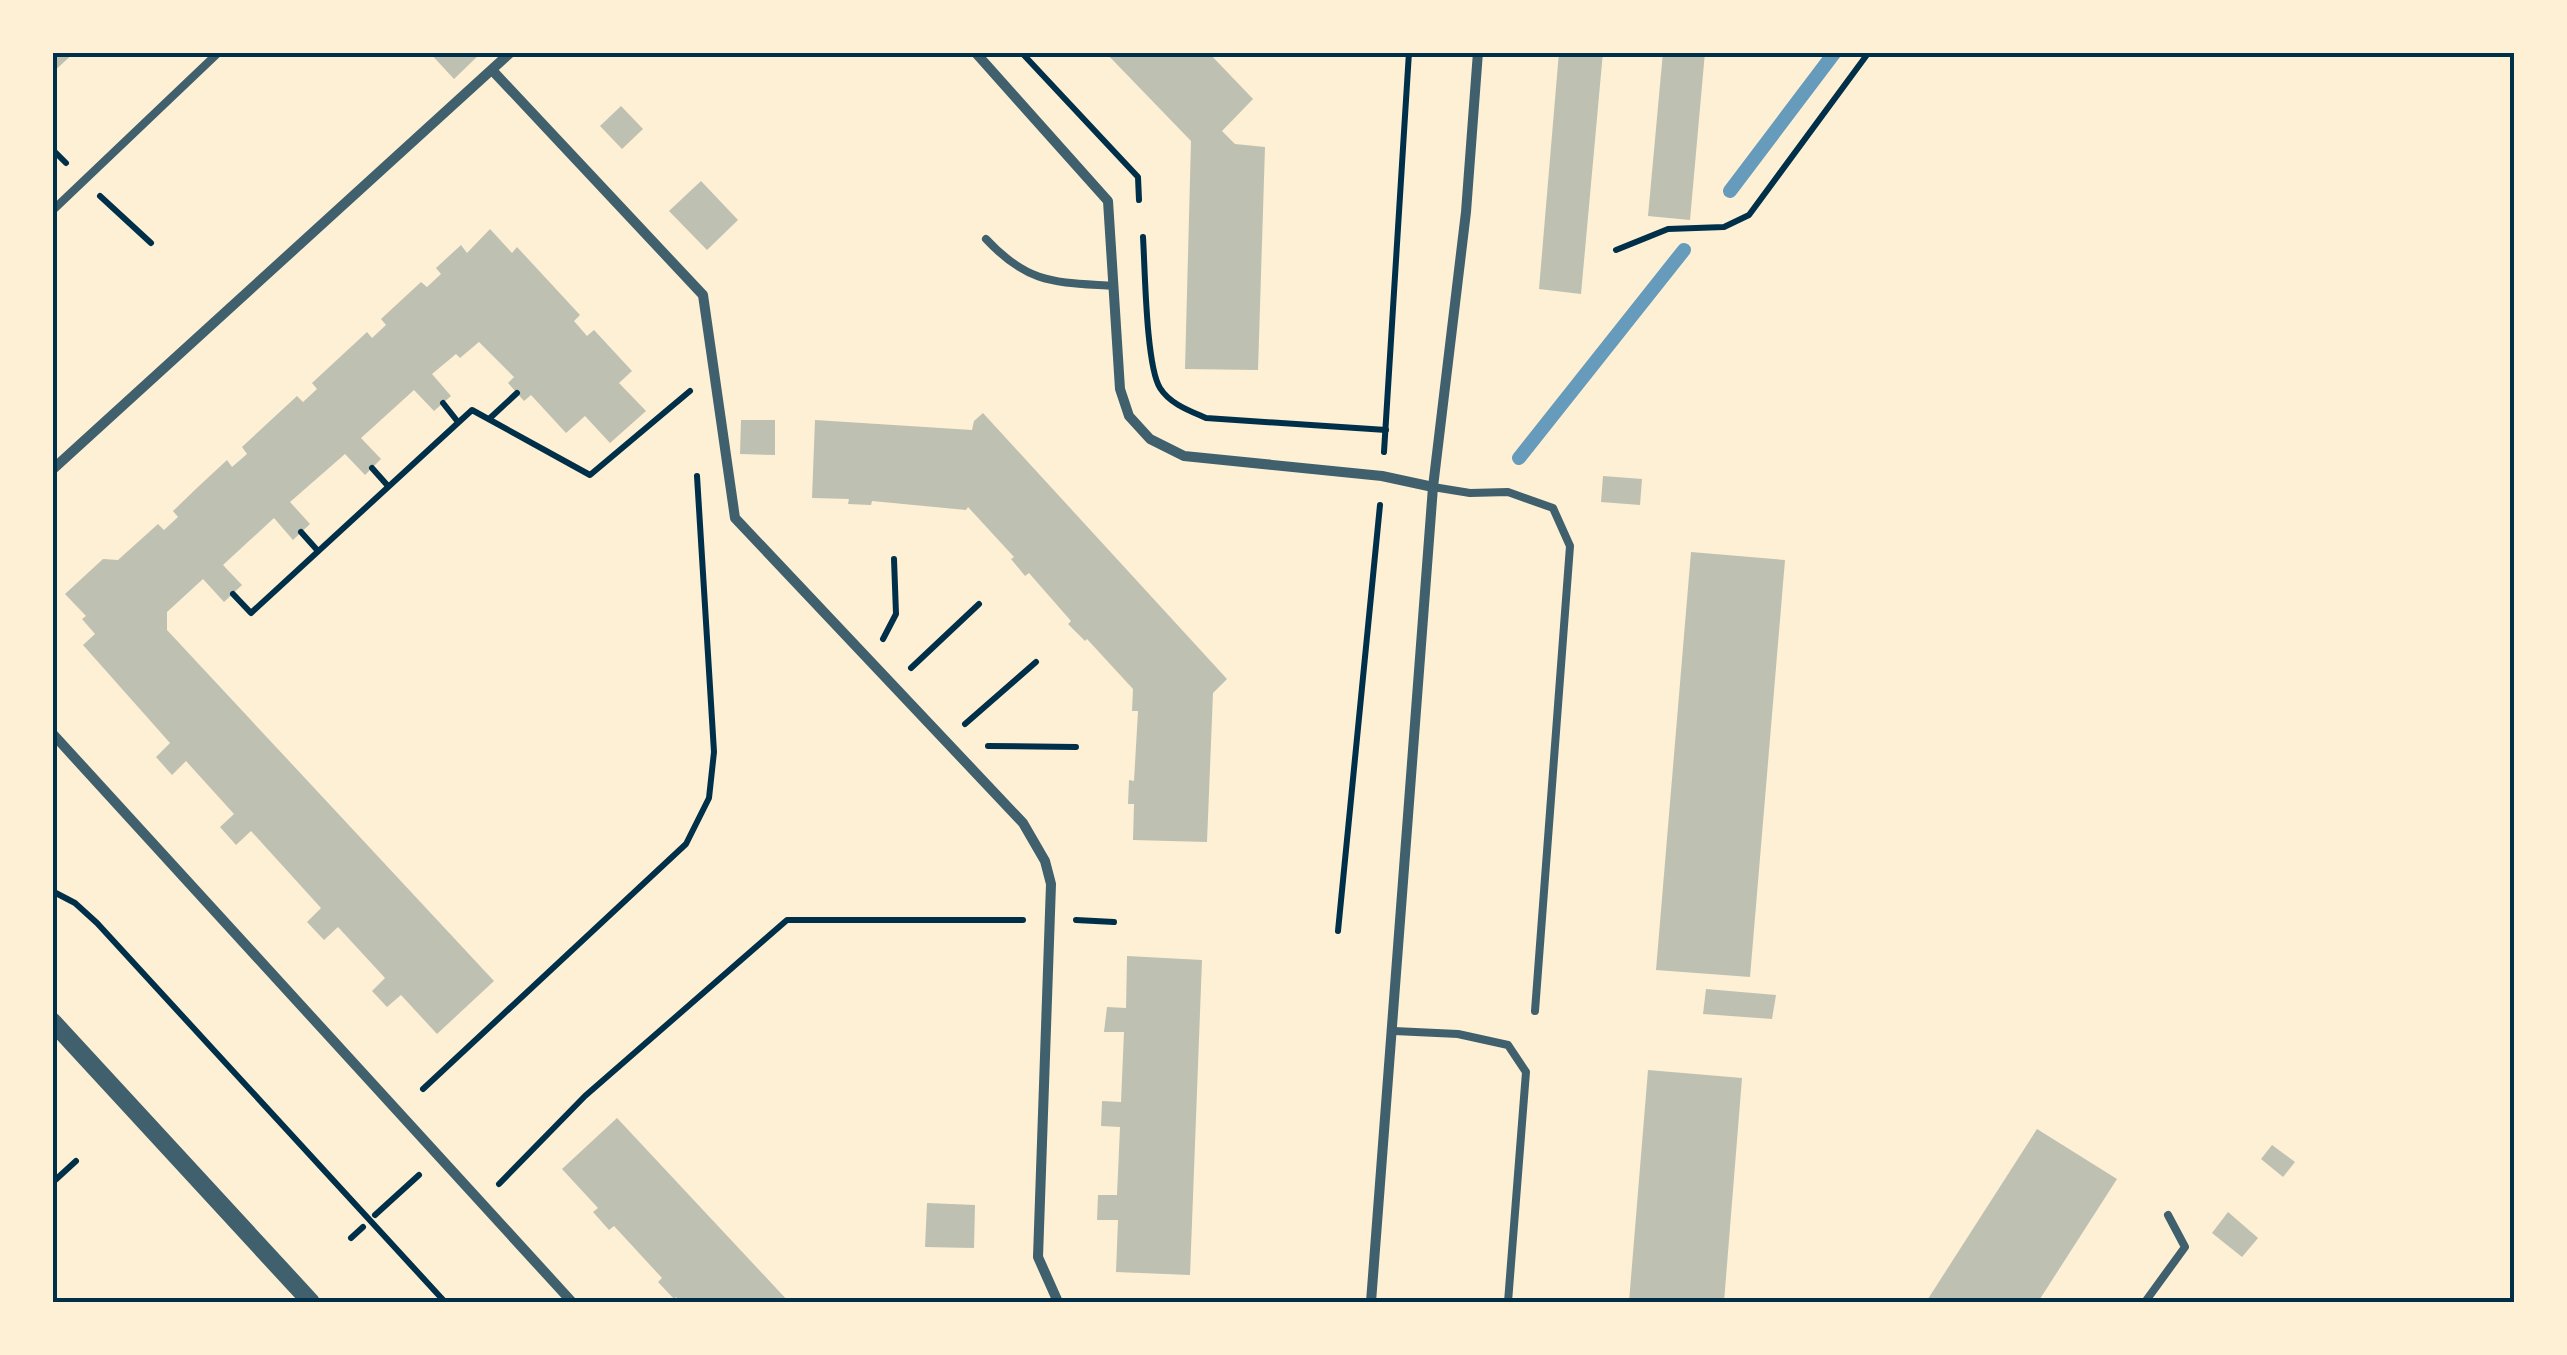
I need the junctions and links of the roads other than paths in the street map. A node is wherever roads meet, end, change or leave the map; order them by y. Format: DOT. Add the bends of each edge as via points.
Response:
graph roads {
  1 [pos="219,52"];
  2 [pos="511,52"];
  3 [pos="975,52"];
  4 [pos="1478,52"];
  5 [pos="492,70"];
  6 [pos="52,211"];
  7 [pos="986,240"];
  8 [pos="1114,286"];
  9 [pos="52,470"];
  10 [pos="1433,487"];
  11 [pos="52,733"];
  12 [pos="1535,1011"];
  13 [pos="52,1021"];
  14 [pos="1394,1031"];
  15 [pos="2168,1216"];
  16 [pos="311,1302"];
  17 [pos="572,1302"];
  18 [pos="1058,1302"];
  19 [pos="1371,1302"];
  20 [pos="1508,1302"];
  21 [pos="2145,1302"];
  1 -- 6 [label="lane"];
  2 -- 5 [label="street"];
  3 -- 8 [label="street" via="1108,201"];
  4 -- 10 [label="street"];
  5 -- 9 [label="street"];
  5 -- 18 [label="street" via="702,295 736,518 1022,824 1045,861 1052,884 1038,1257"];
  7 -- 8 [label="lane" via="1031,275"];
  8 -- 10 [label="street" via="1120,389 1128,416 1150,438 1184,456"];
  10 -- 12 [label="lane" via="1508,492 1553,508 1570,546"];
  10 -- 14 [label="street"];
  11 -- 17 [label="street"];
  13 -- 16 [label="street"];
  14 -- 19 [label="street"];
  14 -- 20 [label="lane" via="1508,1045 1526,1072"];
  15 -- 21 [label="lane" via="2186,1247"];
}
